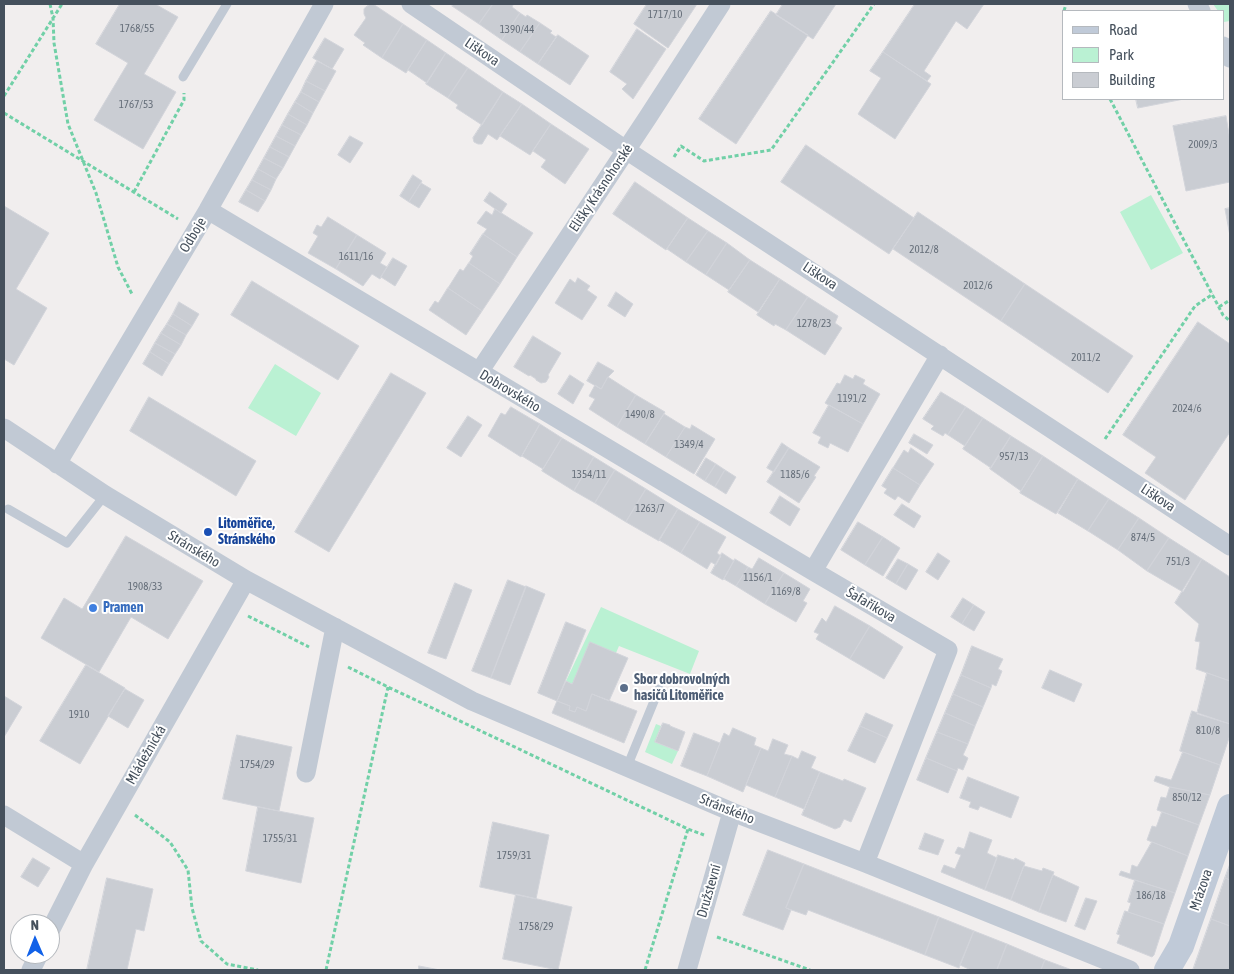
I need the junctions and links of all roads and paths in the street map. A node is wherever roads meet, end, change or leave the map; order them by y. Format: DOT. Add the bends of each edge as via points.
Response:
graph roads {
  1 [pos="50,4"];
  2 [pos="62,4"];
  3 [pos="227,4"];
  4 [pos="324,4"];
  5 [pos="411,4"];
  6 [pos="721,4"];
  7 [pos="874,4"];
  8 [pos="53,18"];
  9 [pos="183,77"];
  10 [pos="4,96"];
  11 [pos="1111,100"];
  12 [pos="4,113"];
  13 [pos="626,150"];
  14 [pos="83,161"];
  15 [pos="662,174"];
  16 [pos="134,192"];
  17 [pos="208,210"];
  18 [pos="196,230"];
  19 [pos="1213,294"];
  20 [pos="1230,300"];
  21 [pos="1219,307"];
  22 [pos="144,317"];
  23 [pos="1230,321"];
  24 [pos="940,355"];
  25 [pos="479,372"];
  26 [pos="4,428"];
  27 [pos="1094,456"];
  28 [pos="57,464"];
  29 [pos="105,495"];
  30 [pos="8,509"];
  31 [pos="1230,546"];
  32 [pos="813,571"];
  33 [pos="246,580"];
  34 [pos="230,607"];
  35 [pos="335,627"];
  36 [pos="329,658"];
  37 [pos="388,687"];
  38 [pos="659,688"];
  39 [pos="627,767"];
  40 [pos="306,774"];
  41 [pos="118,803"];
  42 [pos="1230,807"];
  43 [pos="732,812"];
  44 [pos="4,815"];
  45 [pos="688,829"];
  46 [pos="723,842"];
  47 [pos="865,863"];
  48 [pos="84,864"];
  49 [pos="59,914"];
  50 [pos="698,930"];
  51 [pos="258,970"];
  52 [pos="326,970"];
  53 [pos="645,970"];
  54 [pos="686,970"];
  55 [pos="810,970"];
  56 [pos="1130,970"];
  57 [pos="1167,970"];
  1 -- 8 [label="path"];
  2 -- 8 [label="path"];
  3 -- 9 [label="lane"];
  4 -- 17 [label="street, Odboje"];
  5 -- 13 [label="street, Liškova"];
  6 -- 13 [label="street, Elišky Krásnohorské"];
  7 -- 15 [label="path" via="771,150 704,162 681,146"];
  8 -- 10 [label="path"];
  8 -- 14 [label="path" via="54,43 68,124"];
  9 -- 16 [label="path" via="184,100"];
  11 -- 19 [label="path"];
  12 -- 14 [label="path"];
  13 -- 15 [label="street, Liškova"];
  13 -- 25 [label="street, Elišky Krásnohorské"];
  14 -- 16 [label="path"];
  14 -- 22 [label="path" via="118,267"];
  15 -- 24 [label="street, Liškova"];
  16 -- 18 [label="path"];
  17 -- 18 [label="street, Odboje"];
  17 -- 25 [label="street, Dobrovského"];
  18 -- 22 [label="street, Odboje"];
  19 -- 21 [label="path"];
  19 -- 27 [label="path" via="1195,306"];
  20 -- 21 [label="path"];
  21 -- 23 [label="path"];
  22 -- 28 [label="street, Odboje"];
  24 -- 27 [label="street, Liškova"];
  24 -- 32 [label="street"];
  25 -- 32 [label="street, Dobrovského"];
  26 -- 28 [label="street, Stránského"];
  27 -- 31 [label="street, Liškova"];
  28 -- 29 [label="street, Stránského"];
  29 -- 30 [label="lane" via="67,543"];
  29 -- 33 [label="street, Stránského"];
  32 -- 47 [label="street, Šafaříkova" via="948,650"];
  33 -- 34 [label="street, Mládežnická"];
  33 -- 35 [label="street, Stránského"];
  34 -- 36 [label="path"];
  34 -- 41 [label="street, Mládežnická"];
  35 -- 36 [label="street"];
  35 -- 39 [label="street, Stránského" via="472,701"];
  36 -- 37 [label="path"];
  36 -- 40 [label="street"];
  37 -- 45 [label="path"];
  37 -- 52 [label="path"];
  38 -- 39 [label="lane"];
  39 -- 43 [label="street, Stránského"];
  41 -- 48 [label="street, Mládežnická"];
  41 -- 51 [label="path" via="170,842 188,870 192,908 201,941 227,964"];
  42 -- 57 [label="main road, Mrázova" via="1181,946"];
  43 -- 46 [label="street, Družstevní"];
  43 -- 47 [label="street, Stránského"];
  44 -- 48 [label="street"];
  45 -- 46 [label="path"];
  45 -- 53 [label="path"];
  46 -- 50 [label="street, Družstevní"];
  47 -- 56 [label="street, Stránského"];
  48 -- 49 [label="street, Mládežnická"];
  50 -- 54 [label="street, Družstevní"];
  50 -- 55 [label="path"];
}
